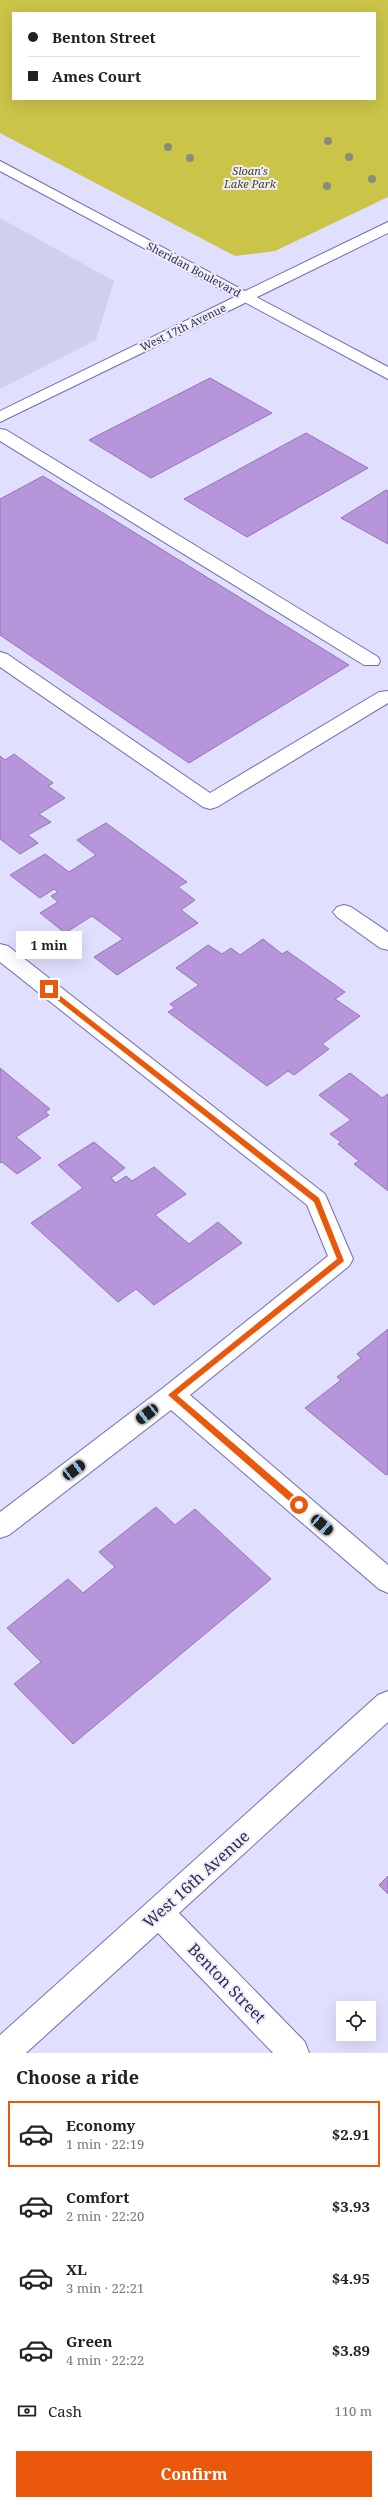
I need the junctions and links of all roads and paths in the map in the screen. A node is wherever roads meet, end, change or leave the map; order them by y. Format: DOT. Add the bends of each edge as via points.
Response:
graph roads {
  1 [pos="0,165"];
  2 [pos="388,227"];
  3 [pos="245,297"];
  4 [pos="388,374"];
  5 [pos="0,417"];
  6 [pos="0,434"];
  7 [pos="0,658"];
  8 [pos="371,661"];
  9 [pos="386,696"];
  10 [pos="344,912"];
  11 [pos="388,943"];
  12 [pos="0,951"];
  13 [pos="172,1395"];
  14 [pos="0,1527"];
  15 [pos="388,1581"];
  16 [pos="388,1704"];
  17 [pos="159,1913"];
  18 [pos="3,2053"];
  19 [pos="294,2053"];
  1 -- 3 [label="street, Sheridan Boulevard"];
  2 -- 3 [label="street, West 17th Avenue"];
  3 -- 4 [label="street, Sheridan Boulevard"];
  3 -- 5 [label="street, West 17th Avenue"];
  6 -- 8 [label="street"];
  7 -- 9 [label="street" via="210,802"];
  10 -- 11 [label="street"];
  12 -- 13 [label="street" via="317,1200 341,1260"];
  13 -- 14 [label="street"];
  13 -- 15 [label="street"];
  16 -- 17 [label="street, West 16th Avenue"];
  17 -- 18 [label="street, West 16th Avenue"];
  17 -- 19 [label="street, Benton Street"];
}
